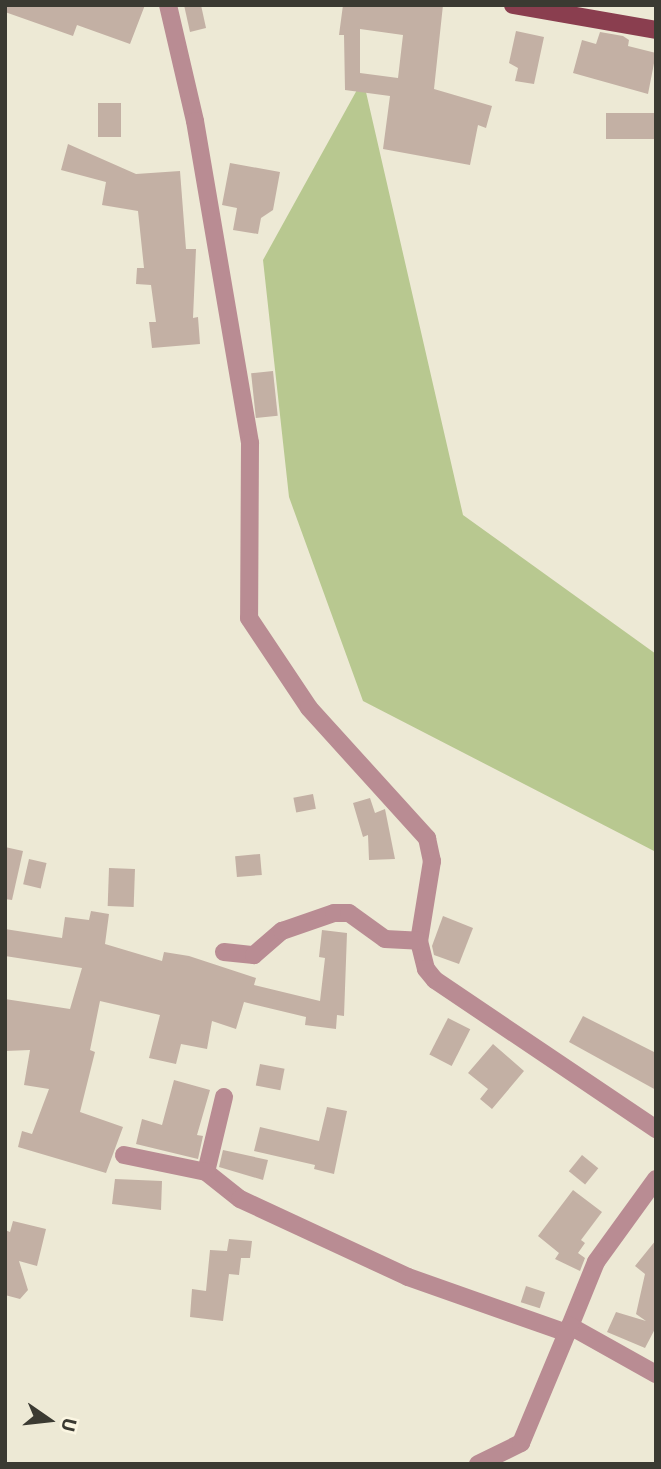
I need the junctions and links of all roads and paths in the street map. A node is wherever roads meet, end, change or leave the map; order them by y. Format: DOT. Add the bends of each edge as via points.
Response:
graph roads {
  1 [pos="168,5"];
  2 [pos="513,5"];
  3 [pos="656,30"];
  4 [pos="419,942"];
  5 [pos="224,952"];
  6 [pos="224,1097"];
  7 [pos="656,1129"];
  8 [pos="124,1155"];
  9 [pos="206,1172"];
  10 [pos="656,1179"];
  11 [pos="569,1329"];
  12 [pos="656,1374"];
  13 [pos="478,1464"];
  1 -- 4 [label="street" via="195,121 250,443 249,618 309,708 427,838 432,860"];
  2 -- 3 [label="main road"];
  4 -- 5 [label="street" via="385,939 349,913 334,913 282,931 254,955"];
  4 -- 7 [label="street" via="422,962 435,980"];
  6 -- 9 [label="street"];
  8 -- 9 [label="street"];
  9 -- 11 [label="street" via="240,1199 408,1277"];
  10 -- 11 [label="street" via="596,1262"];
  11 -- 12 [label="street"];
  11 -- 13 [label="street" via="521,1443 512,1452"];
}
